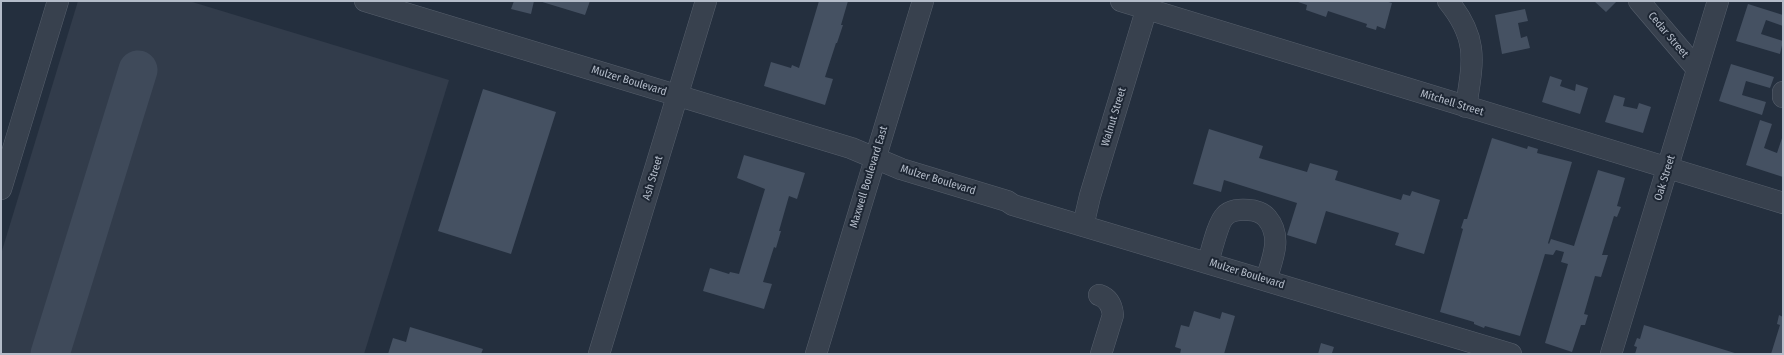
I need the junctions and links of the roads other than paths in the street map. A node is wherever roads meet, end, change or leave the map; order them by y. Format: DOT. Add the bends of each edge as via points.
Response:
graph roads {
  1 [pos="58,1"];
  2 [pos="365,1"];
  3 [pos="706,1"];
  4 [pos="923,1"];
  5 [pos="1121,1"];
  6 [pos="1448,1"];
  7 [pos="1639,1"];
  8 [pos="1718,1"];
  9 [pos="1148,5"];
  10 [pos="1697,69"];
  11 [pos="1783,92"];
  12 [pos="678,96"];
  13 [pos="1783,97"];
  14 [pos="1466,107"];
  15 [pos="875,158"];
  16 [pos="1668,168"];
  17 [pos="1,189"];
  18 [pos="1783,203"];
  19 [pos="1083,226"];
  20 [pos="1208,262"];
  21 [pos="1266,280"];
  22 [pos="1099,295"];
  23 [pos="599,354"];
  24 [pos="816,354"];
  25 [pos="1101,354"];
  26 [pos="1511,354"];
  27 [pos="1611,354"];
  1 -- 17 [label="street"];
  2 -- 12 [label="street, Mulzer Boulevard"];
  3 -- 12 [label="street, Ash Street"];
  4 -- 15 [label="street, Maxwell Boulevard East"];
  5 -- 9 [label="street, Mitchell Street"];
  6 -- 14 [label="street" via="1463,23 1470,42 1472,68"];
  7 -- 10 [label="street, Cedar Street"];
  8 -- 10 [label="street, Oak Street"];
  9 -- 14 [label="street, Mitchell Street"];
  9 -- 19 [label="street, Walnut Street"];
  10 -- 16 [label="street, Oak Street"];
  11 -- 13 [label="street"];
  12 -- 15 [label="street, Mulzer Boulevard" via="851,148"];
  12 -- 23 [label="street, Ash Street"];
  14 -- 16 [label="street, Mitchell Street"];
  15 -- 19 [label="street, Mulzer Boulevard" via="901,169"];
  15 -- 24 [label="street, Maxwell Boulevard East"];
  16 -- 18 [label="street, Mitchell Street"];
  16 -- 27 [label="street, Oak Street"];
  19 -- 20 [label="street, Mulzer Boulevard"];
  20 -- 21 [label="street, Mulzer Boulevard"];
  20 -- 21 [label="street" via="1225,216 1238,210 1251,210 1264,215 1272,224 1276,235"];
  21 -- 26 [label="street, Mulzer Boulevard"];
  22 -- 25 [label="street" via="1108,301 1113,314"];
}
